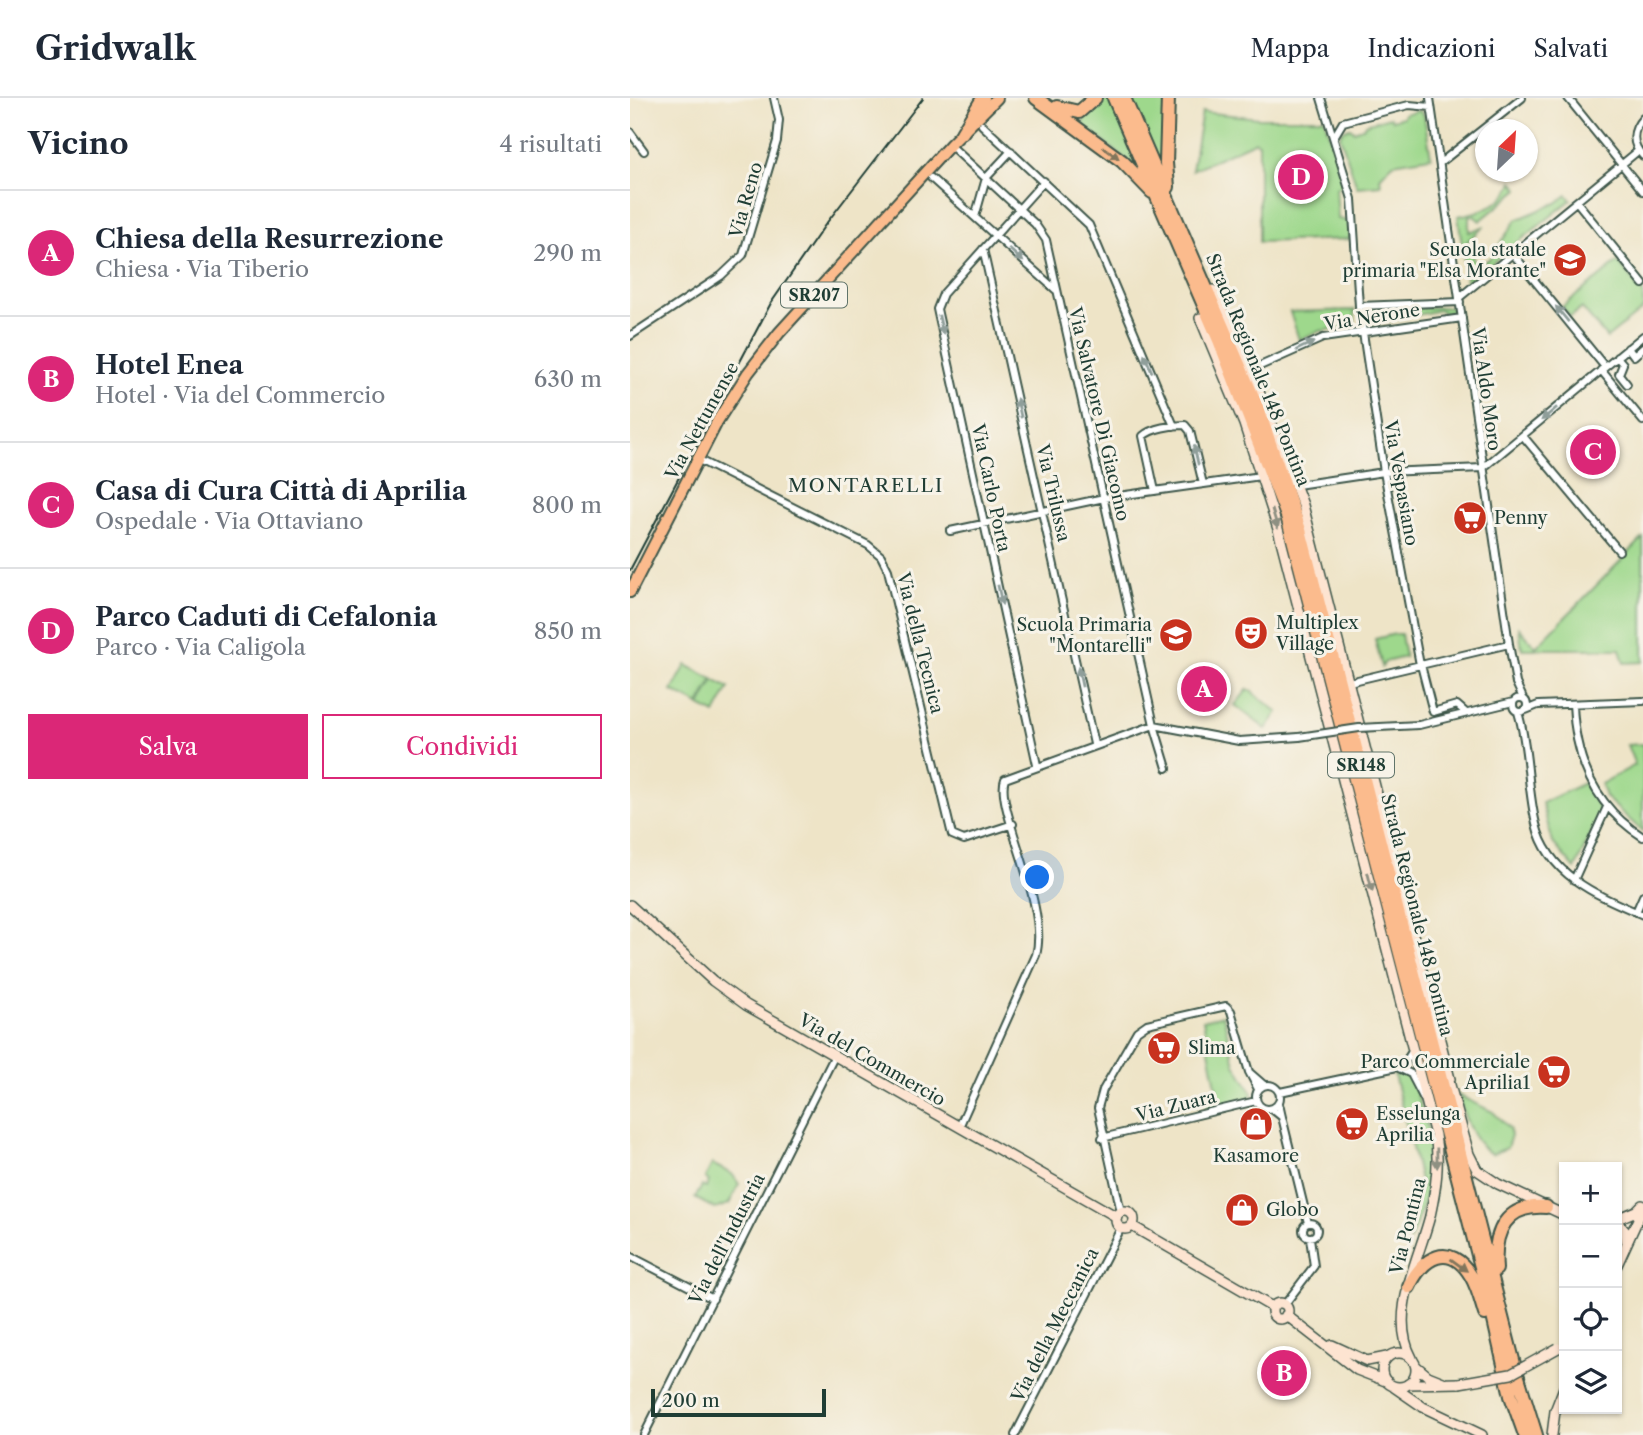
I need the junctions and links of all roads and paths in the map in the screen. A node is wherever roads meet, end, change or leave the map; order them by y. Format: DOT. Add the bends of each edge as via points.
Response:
graph roads {
  1 [pos="774,98"];
  2 [pos="983,98"];
  3 [pos="990,98"];
  4 [pos="997,98"];
  5 [pos="1036,98"];
  6 [pos="1045,98"];
  7 [pos="1095,98"];
  8 [pos="1114,98"];
  9 [pos="1124,98"];
  10 [pos="1168,98"];
  11 [pos="1321,98"];
  12 [pos="1420,98"];
  13 [pos="1430,98"];
  14 [pos="1522,98"];
  15 [pos="1568,98"];
  16 [pos="1409,105"];
  17 [pos="1431,107"];
  18 [pos="1079,112"];
  19 [pos="1327,116"];
  20 [pos="1643,118"];
  21 [pos="1343,122"];
  22 [pos="982,125"];
  23 [pos="1079,129"];
  24 [pos="630,132"];
  25 [pos="962,133"];
  26 [pos="1334,137"];
  27 [pos="950,145"];
  28 [pos="644,151"];
  29 [pos="1011,151"];
  30 [pos="1641,154"];
  31 [pos="1440,163"];
  32 [pos="1622,165"];
  33 [pos="932,178"];
  34 [pos="986,178"];
  35 [pos="1044,181"];
  36 [pos="1643,191"];
  37 [pos="1577,202"];
  38 [pos="1168,208"];
  39 [pos="1019,209"];
  40 [pos="975,217"];
  41 [pos="995,236"];
  42 [pos="983,248"];
  43 [pos="1513,254"];
  44 [pos="1194,270"];
  45 [pos="1643,284"];
  46 [pos="1213,290"];
  47 [pos="1057,291"];
  48 [pos="1460,300"];
  49 [pos="1359,306"];
  50 [pos="1200,318"];
  51 [pos="1462,318"];
  52 [pos="1362,332"];
  53 [pos="630,336"];
  54 [pos="1643,336"];
  55 [pos="1628,348"];
  56 [pos="1643,348"];
  57 [pos="1618,357"];
  58 [pos="1603,368"];
  59 [pos="1251,370"];
  60 [pos="1627,384"];
  61 [pos="1643,421"];
  62 [pos="1174,426"];
  63 [pos="1524,436"];
  64 [pos="699,460"];
  65 [pos="1483,468"];
  66 [pos="1384,472"];
  67 [pos="1261,476"];
  68 [pos="1203,484"];
  69 [pos="1297,485"];
  70 [pos="1154,491"];
  71 [pos="1104,498"];
  72 [pos="1043,511"];
  73 [pos="985,524"];
  74 [pos="950,531"];
  75 [pos="1619,551"];
  76 [pos="630,593"];
  77 [pos="1509,644"];
  78 [pos="1420,665"];
  79 [pos="1349,682"];
  80 [pos="1517,683"];
  81 [pos="1525,699"];
  82 [pos="1514,701"];
  83 [pos="1643,701"];
  84 [pos="1573,704"];
  85 [pos="1538,705"];
  86 [pos="1490,706"];
  87 [pos="1521,711"];
  88 [pos="1465,712"];
  89 [pos="1154,725"];
  90 [pos="1094,744"];
  91 [pos="1037,765"];
  92 [pos="1167,768"];
  93 [pos="1607,807"];
  94 [pos="1013,824"];
  95 [pos="1643,837"];
  96 [pos="1574,880"];
  97 [pos="1643,896"];
  98 [pos="630,905"];
  99 [pos="1640,913"];
  100 [pos="1404,977"];
  101 [pos="1407,1020"];
  102 [pos="1432,1045"];
  103 [pos="1413,1048"];
  104 [pos="835,1055"];
  105 [pos="1397,1067"];
  106 [pos="1447,1074"];
  107 [pos="1261,1087"];
  108 [pos="1280,1092"];
  109 [pos="1256,1101"];
  110 [pos="1426,1101"];
  111 [pos="1279,1104"];
  112 [pos="1272,1109"];
  113 [pos="1282,1117"];
  114 [pos="959,1127"];
  115 [pos="1102,1138"];
  116 [pos="1643,1206"];
  117 [pos="1546,1207"];
  118 [pos="1559,1213"];
  119 [pos="1119,1215"];
  120 [pos="1622,1218"];
  121 [pos="1621,1225"];
  122 [pos="1132,1226"];
  123 [pos="1121,1228"];
  124 [pos="1626,1242"];
  125 [pos="1622,1246"];
  126 [pos="1622,1252"];
  127 [pos="630,1256"];
  128 [pos="1409,1287"];
  129 [pos="713,1299"];
  130 [pos="1285,1304"];
  131 [pos="1272,1307"];
  132 [pos="1501,1307"];
  133 [pos="1286,1315"];
  134 [pos="1305,1329"];
  135 [pos="1404,1335"];
  136 [pos="1499,1344"];
  137 [pos="1559,1347"];
  138 [pos="1390,1355"];
  139 [pos="1414,1362"];
  140 [pos="1459,1383"];
  141 [pos="1390,1384"];
  142 [pos="1408,1384"];
  143 [pos="1559,1401"];
  144 [pos="644,1435"];
  145 [pos="1015,1435"];
  146 [pos="1482,1435"];
  147 [pos="1525,1435"];
  148 [pos="1536,1435"];
  149 [pos="1552,1435"];
  1 -- 53 [label="street, Via Reno" via="777,141 743,255 721,276"];
  2 -- 25 [label="highway"];
  3 -- 25 [label="main road, SR207"];
  4 -- 25 [label="main road, Via Nettunense / SR207"];
  5 -- 23 [label="highway"];
  6 -- 18 [label="highway" via="1062,110"];
  7 -- 18 [label="highway"];
  8 -- 38 [label="highway, Strada Regionale 148 Pontina / SR148"];
  9 -- 38 [label="highway, Strada Regionale 148 Pontina / SR148"];
  10 -- 38 [label="highway"];
  11 -- 19 [label="street, Via Vespasiano"];
  12 -- 16 [label="street"];
  13 -- 17 [label="street, Via Aldo Moro"];
  14 -- 31 [label="street"];
  15 -- 32 [label="street"];
  16 -- 17 [label="street"];
  16 -- 21 [label="street"];
  17 -- 31 [label="street, Via Aldo Moro"];
  18 -- 23 [label="highway"];
  19 -- 21 [label="street"];
  19 -- 26 [label="street, Via Vespasiano"];
  20 -- 30 [label="street" via="1634,134"];
  21 -- 26 [label="street"];
  22 -- 29 [label="street"];
  23 -- 38 [label="highway, one-way" via="1131,169"];
  24 -- 28 [label="street"];
  25 -- 27 [label="main road, Via Nettunense / SR207"];
  26 -- 49 [label="street, Via Vespasiano" via="1352,199"];
  27 -- 34 [label="street, Via Salvatore Di Giacomo"];
  27 -- 64 [label="main road, Via Nettunense / SR207" via="758,359 732,396"];
  29 -- 34 [label="street"];
  29 -- 35 [label="street"];
  30 -- 32 [label="street"];
  31 -- 48 [label="street, Via Aldo Moro"];
  32 -- 36 [label="street"];
  32 -- 37 [label="street"];
  33 -- 40 [label="street"];
  34 -- 39 [label="street, Via Salvatore Di Giacomo"];
  34 -- 40 [label="street"];
  35 -- 39 [label="street, Via Carlo Porta"];
  62 -- 35 [label="street, one-way" via="1090,227"];
  37 -- 43 [label="street"];
  37 -- 45 [label="street"];
  38 -- 44 [label="highway, Strada Regionale 148 Pontina / SR148"];
  39 -- 41 [label="street, Via Carlo Porta"];
  39 -- 47 [label="street, Via Salvatore Di Giacomo" via="1046,240"];
  40 -- 41 [label="street"];
  41 -- 42 [label="street, Via Carlo Porta"];
  41 -- 47 [label="street, one-way"];
  72 -- 42 [label="street, Via Trilussa, one-way"];
  42 -- 73 [label="street, Via Carlo Porta, one-way" via="942,296 937,309"];
  43 -- 48 [label="street"];
  58 -- 43 [label="street, one-way"];
  44 -- 46 [label="highway"];
  44 -- 50 [label="highway"];
  44 -- 100 [label="highway, Strada Regionale 148 Pontina / SR148" via="1287,516"];
  44 -- 102 [label="highway, Strada Regionale 148 Pontina / SR148" via="1257,406 1300,530"];
  46 -- 59 [label="street"];
  47 -- 71 [label="street, Via Salvatore Di Giacomo"];
  48 -- 49 [label="street"];
  48 -- 51 [label="street, Via Aldo Moro"];
  49 -- 52 [label="street, Via Vespasiano"];
  50 -- 67 [label="street, Via Pontina"];
  51 -- 52 [label="street, Via Nerone"];
  51 -- 65 [label="street, Via Aldo Moro"];
  59 -- 52 [label="street, Via Nerone, one-way" via="1323,338"];
  52 -- 66 [label="street, Via Vespasiano"];
  54 -- 55 [label="street"];
  55 -- 56 [label="street" via="1634,356"];
  55 -- 57 [label="street"];
  57 -- 58 [label="street"];
  57 -- 60 [label="street" via="1623,364 1619,374"];
  58 -- 61 [label="street"];
  58 -- 63 [label="street, one-way"];
  59 -- 69 [label="street"];
  68 -- 62 [label="street, one-way" via="1191,432 1186,426"];
  62 -- 70 [label="street" via="1144,435"];
  63 -- 65 [label="street"];
  63 -- 75 [label="street"];
  64 -- 76 [label="main road, Via Nettunense / SR207"];
  64 -- 94 [label="street, Via della Tecnica" via="868,545 881,556 952,835 964,840"];
  65 -- 66 [label="street"];
  65 -- 77 [label="street, Via Aldo Moro"];
  66 -- 69 [label="street"];
  66 -- 78 [label="street, Via Vespasiano"];
  67 -- 68 [label="street"];
  67 -- 101 [label="street, Via Pontina, one-way"];
  68 -- 70 [label="street"];
  69 -- 79 [label="street"];
  70 -- 71 [label="street"];
  71 -- 72 [label="street"];
  71 -- 89 [label="street, Via Salvatore Di Giacomo"];
  72 -- 73 [label="street"];
  90 -- 72 [label="street, Via Trilussa, one-way"];
  73 -- 74 [label="street"];
  73 -- 91 [label="street, Via Carlo Porta, one-way"];
  77 -- 78 [label="street"];
  77 -- 80 [label="street, Via Aldo Moro"];
  78 -- 79 [label="street"];
  78 -- 88 [label="street, Via Vespasiano" via="1433,712 1457,705"];
  79 -- 106 [label="street"];
  80 -- 81 [label="street, Via Aldo Moro"];
  80 -- 82 [label="street, Via Aldo Moro"];
  81 -- 82 [label="street"];
  81 -- 85 [label="street"];
  81 -- 87 [label="street, Via Aldo Moro"];
  82 -- 86 [label="street"];
  82 -- 87 [label="street, Via Aldo Moro"];
  83 -- 84 [label="street"];
  84 -- 85 [label="street"];
  84 -- 93 [label="street" via="1579,751 1593,787"];
  85 -- 87 [label="street"];
  86 -- 87 [label="street"];
  86 -- 88 [label="street"];
  87 -- 96 [label="street, Via Aldo Moro" via="1536,824 1548,853"];
  88 -- 89 [label="street, bridge" via="1419,726 1362,727 1239,741"];
  89 -- 90 [label="street"];
  89 -- 92 [label="street, Via Salvatore Di Giacomo"];
  90 -- 91 [label="street"];
  91 -- 94 [label="street" via="1004,780"];
  93 -- 95 [label="street"];
  93 -- 96 [label="street"];
  94 -- 114 [label="street" via="1026,867 1038,945"];
  96 -- 99 [label="street, Via Aldo Moro"];
  97 -- 99 [label="street"];
  98 -- 104 [label="street, Via del Commercio" via="730,994"];
  100 -- 101 [label="highway"];
  100 -- 136 [label="highway, Strada Regionale 148 Pontina / SR148"];
  101 -- 103 [label="street, Via Pontina"];
  102 -- 106 [label="highway"];
  102 -- 132 [label="highway, Strada Regionale 148 Pontina / SR148"];
  103 -- 105 [label="street"];
  103 -- 110 [label="street, Via Pontina"];
  104 -- 114 [label="street, Via del Commercio"];
  104 -- 129 [label="street, Via dell'Industria"];
  105 -- 108 [label="street"];
  105 -- 110 [label="street" via="1411,1074"];
  106 -- 117 [label="street" via="1477,1170"];
  107 -- 108 [label="street" via="1271,1085"];
  107 -- 109 [label="street"];
  107 -- 115 [label="street" via="1249,1072 1226,1006 1146,1024 1137,1031 1101,1095"];
  108 -- 111 [label="street"];
  109 -- 112 [label="street"];
  109 -- 115 [label="street, Via Zuara"];
  110 -- 128 [label="street, Via Pontina, one-way" via="1436,1141 1436,1178"];
  111 -- 112 [label="street"];
  111 -- 113 [label="street"];
  112 -- 113 [label="street"];
  113 -- 130 [label="street" via="1308,1223 1317,1229 1310,1238 1314,1266"];
  114 -- 119 [label="street, Via del Commercio"];
  115 -- 119 [label="street"];
  116 -- 120 [label="street"];
  116 -- 124 [label="street"];
  117 -- 118 [label="street"];
  117 -- 132 [label="highway" via="1523,1208 1502,1228 1495,1262"];
  119 -- 122 [label="street" via="1132,1215"];
  119 -- 123 [label="street"];
  121 -- 124 [label="street"];
  122 -- 123 [label="street"];
  122 -- 131 [label="street"];
  123 -- 145 [label="street, Via della Meccanica"];
  124 -- 125 [label="street"];
  124 -- 126 [label="street"];
  127 -- 129 [label="street"];
  128 -- 135 [label="street, Via Pontina"];
  128 -- 136 [label="highway, one-way" via="1429,1259 1442,1256 1457,1261 1473,1280"];
  129 -- 144 [label="street, Via dell'Industria"];
  130 -- 131 [label="street"];
  130 -- 133 [label="street"];
  131 -- 133 [label="street" via="1275,1318"];
  132 -- 148 [label="highway, Strada Regionale 148 Pontina / SR148"];
  133 -- 134 [label="street"];
  134 -- 138 [label="street" via="1362,1360"];
  134 -- 141 [label="street" via="1357,1370"];
  135 -- 138 [label="street, Via Pontina"];
  135 -- 139 [label="street, Via Pontina"];
  136 -- 147 [label="highway, Strada Regionale 148 Pontina / SR148"];
  137 -- 140 [label="street, bridge" via="1511,1374"];
  138 -- 139 [label="street" via="1404,1353"];
  138 -- 141 [label="street" via="1382,1371"];
  139 -- 140 [label="street" via="1433,1379"];
  139 -- 142 [label="street" via="1415,1377"];
  140 -- 142 [label="street"];
  141 -- 142 [label="street"];
  141 -- 146 [label="street" via="1423,1407"];
  143 -- 149 [label="street"];
}
